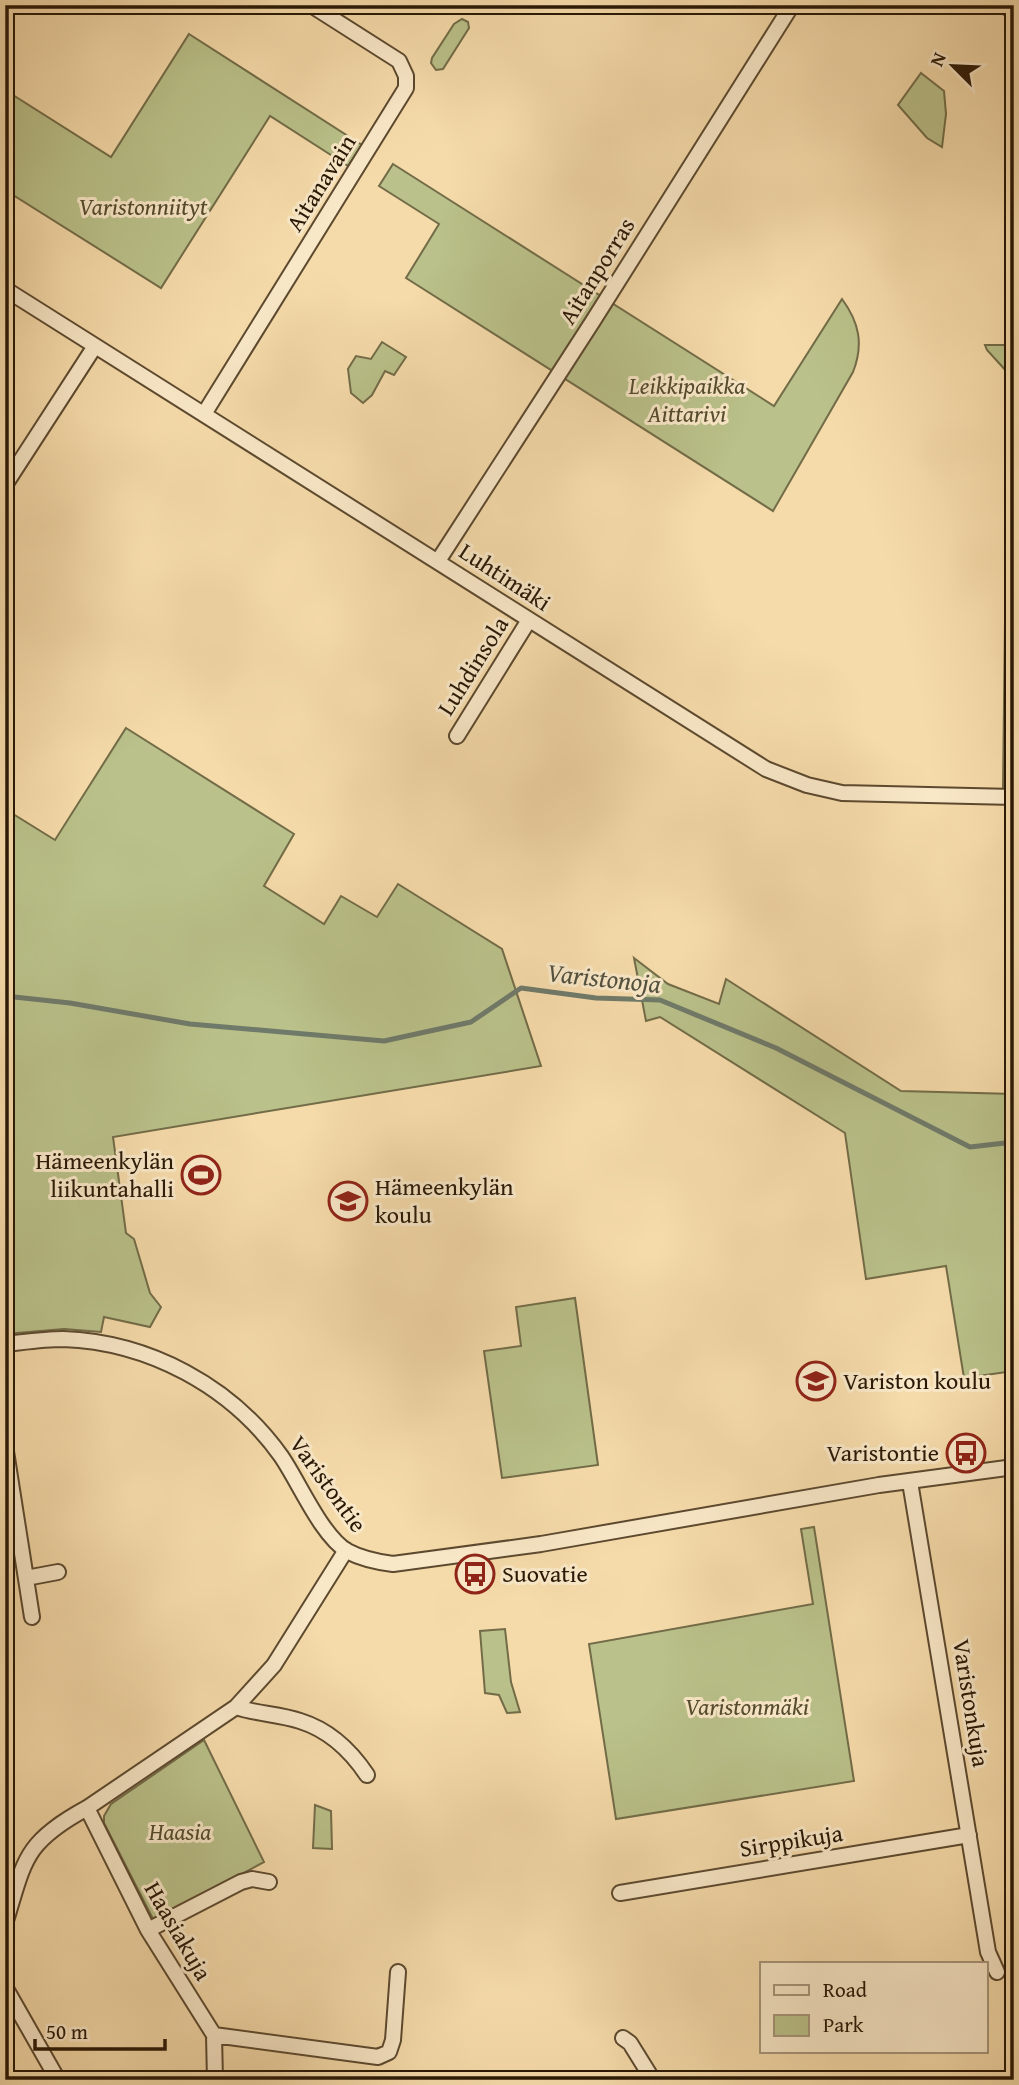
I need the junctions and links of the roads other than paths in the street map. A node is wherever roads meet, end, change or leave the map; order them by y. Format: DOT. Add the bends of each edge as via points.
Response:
graph roads {
  1 [pos="311,5"];
  2 [pos="792,5"];
  3 [pos="1003,5"];
  4 [pos="1014,11"];
  5 [pos="5,289"];
  6 [pos="95,346"];
  7 [pos="204,414"];
  8 [pos="5,485"];
  9 [pos="438,561"];
  10 [pos="529,620"];
  11 [pos="457,736"];
  12 [pos="1014,797"];
  13 [pos="5,1344"];
  14 [pos="5,1445"];
  15 [pos="1014,1466"];
  16 [pos="911,1482"];
  17 [pos="346,1550"];
  18 [pos="58,1572"];
  19 [pos="26,1578"];
  20 [pos="32,1617"];
  21 [pos="236,1707"];
  22 [pos="366,1775"];
  23 [pos="87,1808"];
  24 [pos="969,1835"];
  25 [pos="269,1882"];
  26 [pos="620,1893"];
  27 [pos="5,1924"];
  28 [pos="148,1930"];
  29 [pos="398,1972"];
  30 [pos="997,1972"];
  31 [pos="5,1987"];
  32 [pos="214,2035"];
  33 [pos="623,2038"];
  34 [pos="58,2080"];
  35 [pos="215,2080"];
  36 [pos="653,2080"];
  1 -- 7 [label="street, Aitanavain" via="399,61 406,88"];
  2 -- 9 [label="street, Aitanporras"];
  3 -- 4 [label="street"];
  5 -- 6 [label="street, Luhtimäki"];
  6 -- 7 [label="street, Luhtimäki"];
  6 -- 8 [label="street"];
  7 -- 9 [label="street, Luhtimäki"];
  9 -- 10 [label="street, Luhtimäki"];
  10 -- 11 [label="street, Luhdinsola"];
  10 -- 12 [label="street, Luhtimäki" via="740,753 788,778 842,793"];
  13 -- 17 [label="street, Varistontie" via="63,1339 108,1344 142,1352 184,1371 253,1424 280,1455 332,1538"];
  14 -- 19 [label="street"];
  15 -- 16 [label="street, Varistontie"];
  16 -- 17 [label="street, Varistontie" via="418,1562 369,1561"];
  16 -- 24 [label="street, Varistonkuja"];
  17 -- 21 [label="street" via="274,1665"];
  18 -- 19 [label="street"];
  19 -- 20 [label="street"];
  21 -- 22 [label="street" via="316,1727 353,1754"];
  21 -- 23 [label="street"];
  23 -- 27 [label="street" via="31,1850"];
  23 -- 28 [label="street, Haasiakuja"];
  24 -- 26 [label="street, Sirppikuja"];
  24 -- 30 [label="street, Varistonkuja" via="988,1952"];
  25 -- 28 [label="street" via="241,1882"];
  28 -- 32 [label="street, Haasiakuja"];
  29 -- 32 [label="street" via="393,2040 389,2052 378,2057"];
  31 -- 34 [label="street"];
  32 -- 35 [label="street"];
  33 -- 36 [label="street"];
}
